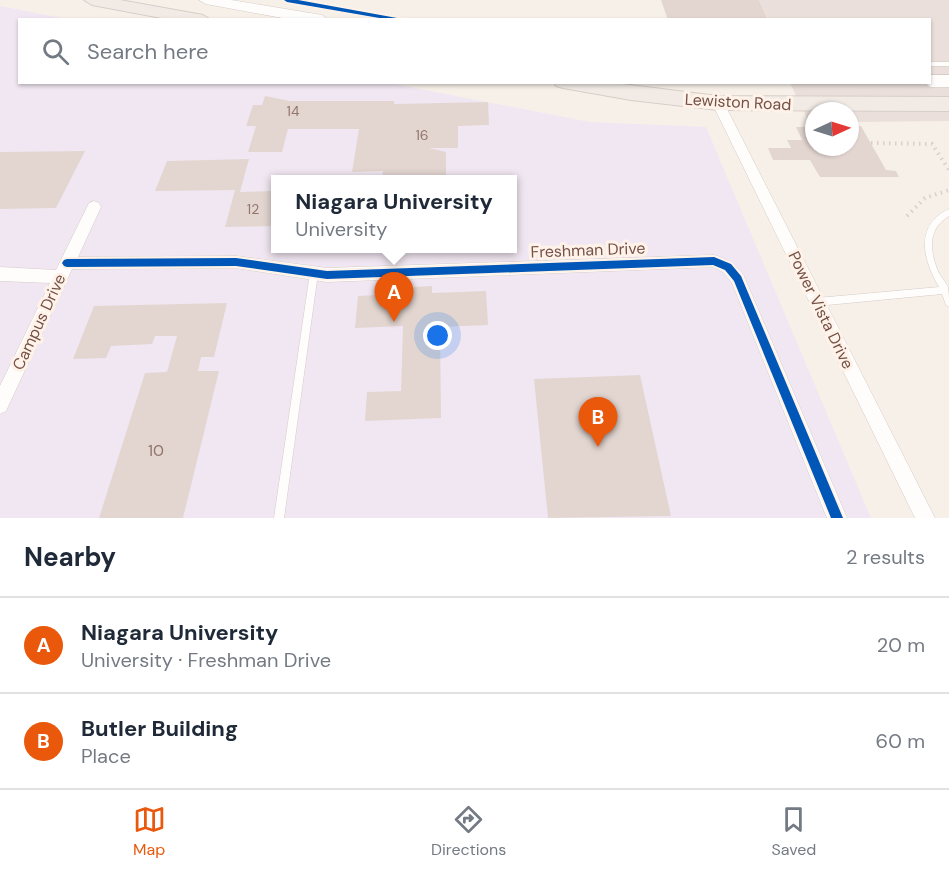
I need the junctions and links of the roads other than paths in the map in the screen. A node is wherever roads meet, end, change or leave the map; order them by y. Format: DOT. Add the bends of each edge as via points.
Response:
graph roads {
  1 [pos="92,0"];
  2 [pos="206,0"];
  3 [pos="192,18"];
  4 [pos="310,18"];
  5 [pos="931,64"];
  6 [pos="949,64"];
  7 [pos="931,81"];
  8 [pos="949,81"];
  9 [pos="575,84"];
  10 [pos="718,103"];
  11 [pos="949,104"];
  12 [pos="94,207"];
  13 [pos="949,212"];
  14 [pos="64,270"];
  15 [pos="315,273"];
  16 [pos="0,274"];
  17 [pos="947,292"];
  18 [pos="817,302"];
  19 [pos="949,303"];
  20 [pos="0,405"];
  21 [pos="279,518"];
  22 [pos="837,518"];
  23 [pos="924,518"];
  1 -- 3 [label="main road"];
  2 -- 4 [label="main road"];
  5 -- 6 [label="lane"];
  7 -- 8 [label="main road"];
  9 -- 10 [label="main road, Lewiston Road"];
  10 -- 11 [label="main road, Lewiston Road"];
  10 -- 18 [label="street, Power Vista Drive"];
  12 -- 14 [label="street, Campus Drive"];
  13 -- 17 [label="lane" via="933,225 927,242 930,262"];
  14 -- 15 [label="street, Freshman Drive" via="236,262"];
  14 -- 16 [label="street, Freshman Drive"];
  14 -- 20 [label="street, Campus Drive"];
  15 -- 21 [label="lane"];
  15 -- 22 [label="street, Freshman Drive" via="702,261 728,267 738,279"];
  17 -- 18 [label="lane"];
  17 -- 19 [label="lane"];
  18 -- 23 [label="street, Power Vista Drive"];
}
